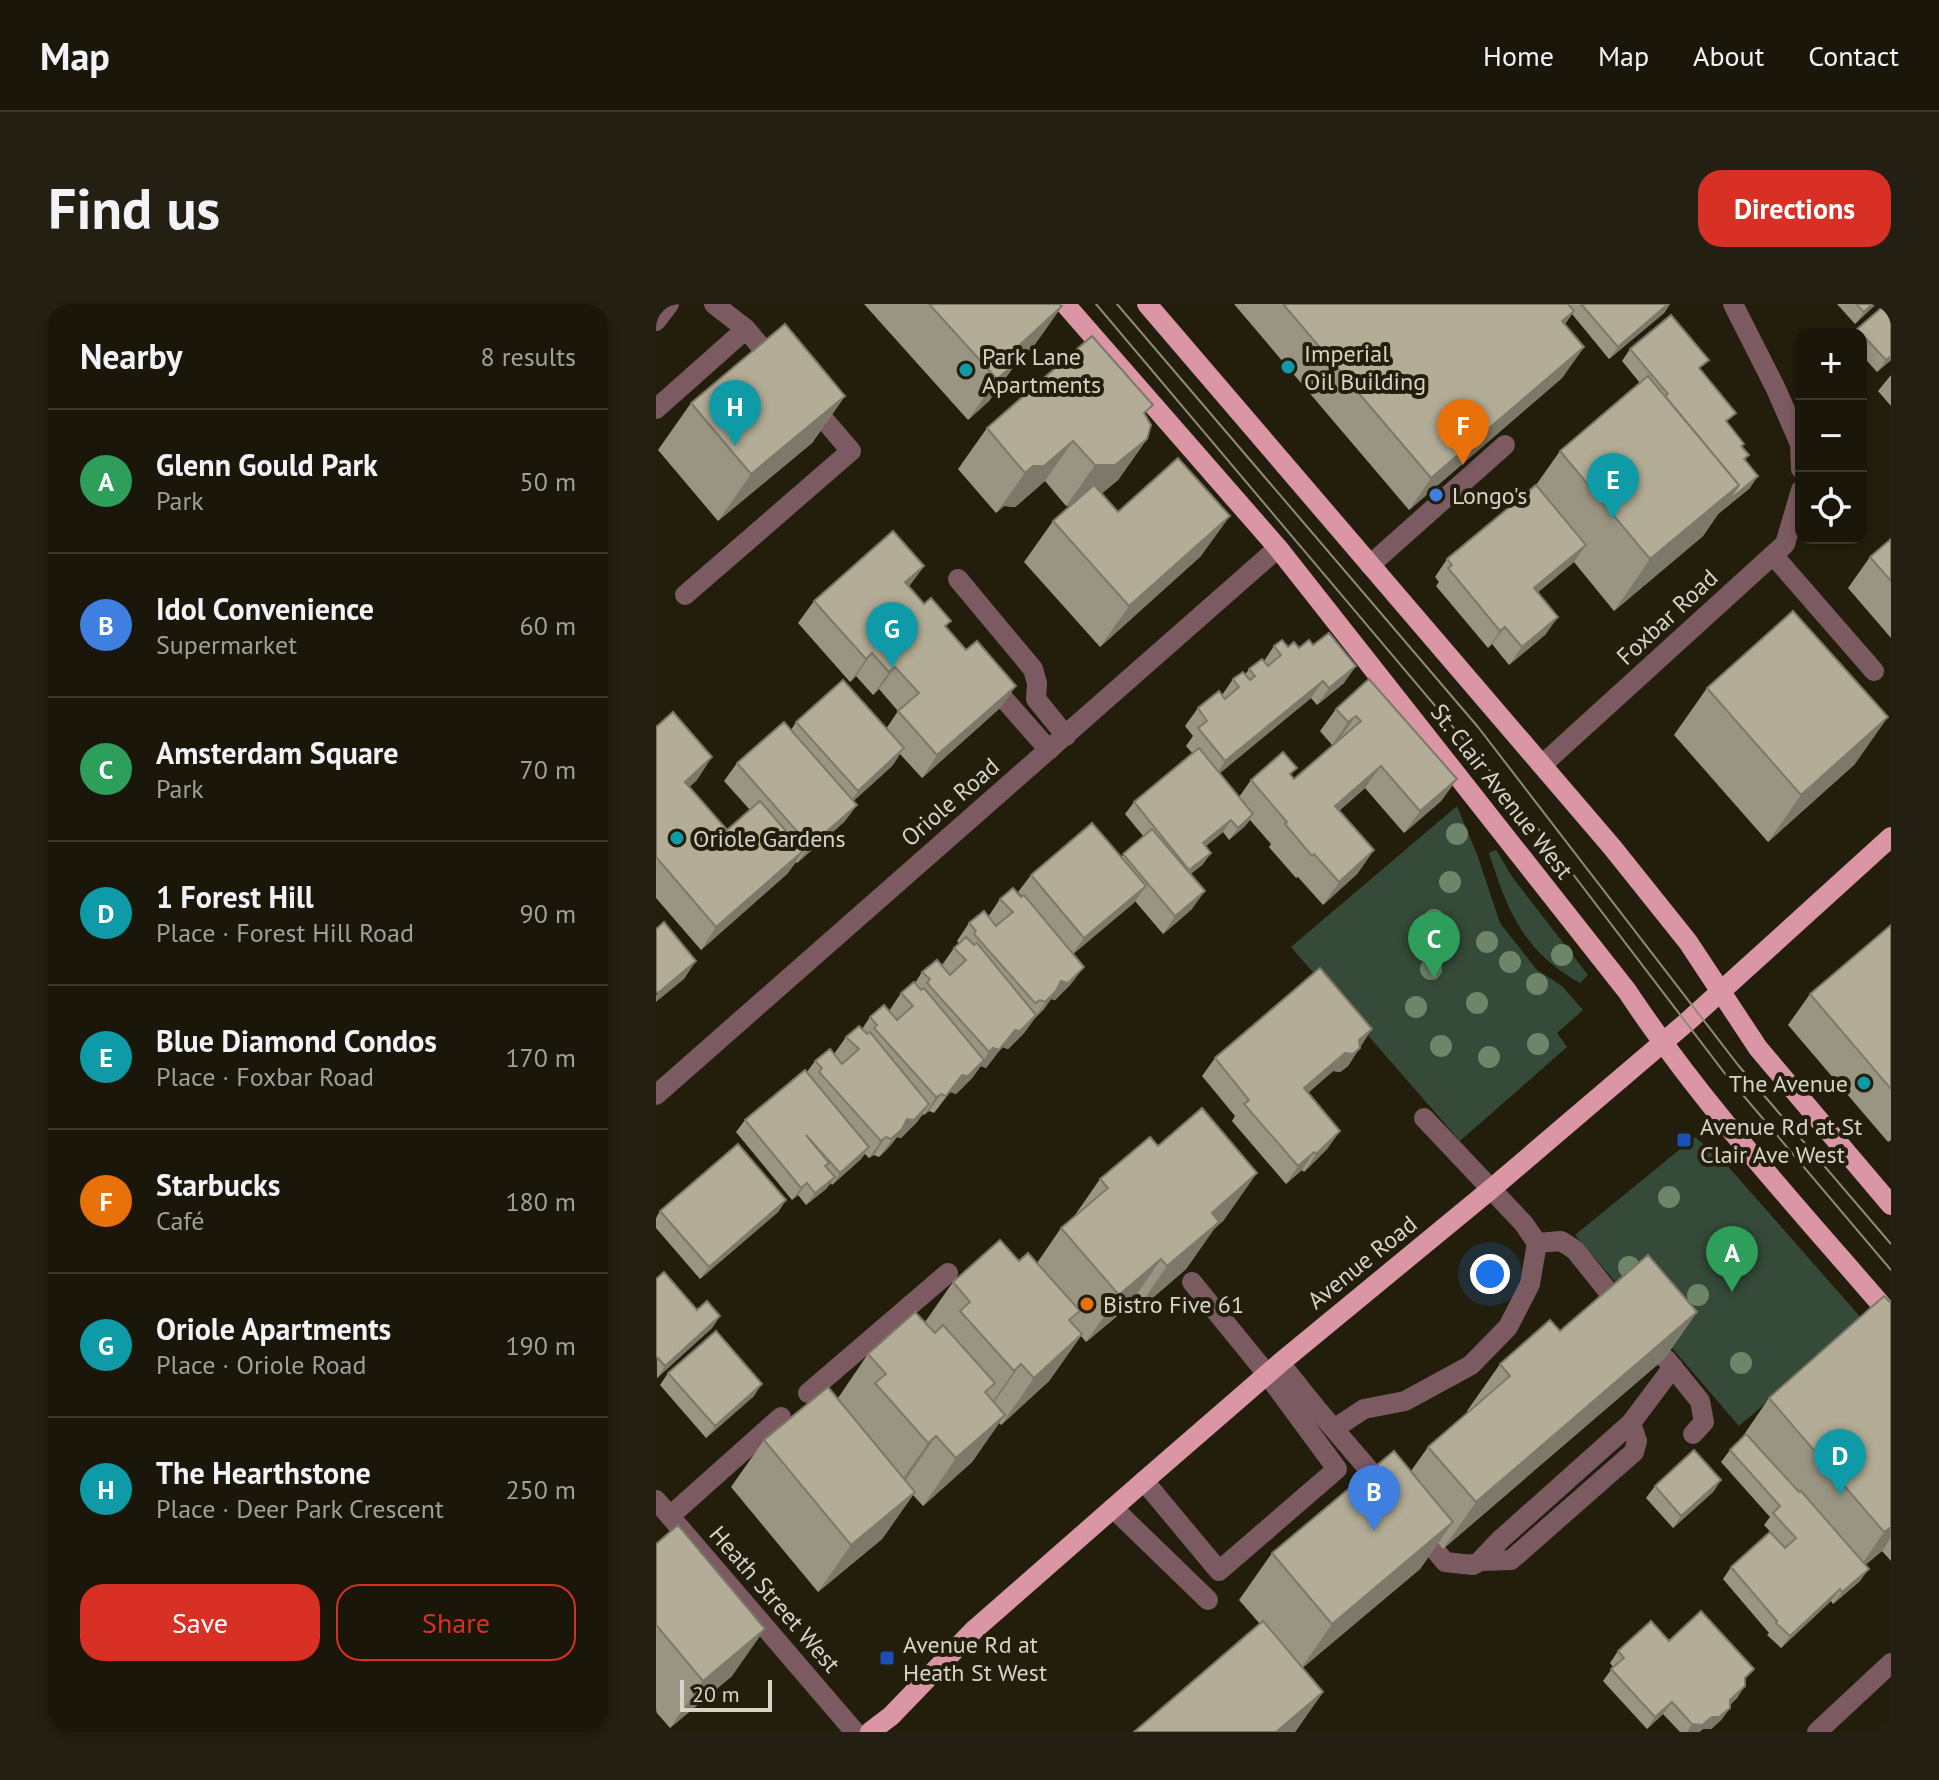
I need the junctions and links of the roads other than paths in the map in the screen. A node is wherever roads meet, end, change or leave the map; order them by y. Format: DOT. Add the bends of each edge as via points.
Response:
graph roads {
  1 [pos="669,304"];
  2 [pos="714,304"];
  3 [pos="1065,304"];
  4 [pos="1147,304"];
  5 [pos="1733,304"];
  6 [pos="656,321"];
  7 [pos="746,329"];
  8 [pos="656,409"];
  9 [pos="1795,433"];
  10 [pos="1505,445"];
  11 [pos="1795,510"];
  12 [pos="1278,548"];
  13 [pos="1773,555"];
  14 [pos="1370,565"];
  15 [pos="958,579"];
  16 [pos="685,595"];
  17 [pos="979,670"];
  18 [pos="1874,671"];
  19 [pos="1066,736"];
  20 [pos="1049,750"];
  21 [pos="1542,765"];
  22 [pos="1891,837"];
  23 [pos="1720,994"];
  24 [pos="1662,1044"];
  25 [pos="656,1095"];
  26 [pos="1424,1118"];
  27 [pos="1490,1190"];
  28 [pos="1891,1205"];
  29 [pos="1537,1243"];
  30 [pos="948,1273"];
  31 [pos="1192,1282"];
  32 [pos="1611,1295"];
  33 [pos="1891,1316"];
  34 [pos="1274,1368"];
  35 [pos="808,1393"];
  36 [pos="781,1417"];
  37 [pos="1335,1428"];
  38 [pos="1693,1434"];
  39 [pos="1144,1481"];
  40 [pos="656,1500"];
  41 [pos="1113,1508"];
  42 [pos="670,1516"];
  43 [pos="1208,1600"];
  44 [pos="1891,1663"];
  45 [pos="855,1732"];
  46 [pos="870,1732"];
  47 [pos="1817,1732"];
  1 -- 6 [label="street"];
  2 -- 7 [label="street"];
  3 -- 12 [label="main road, St. Clair Avenue West"];
  4 -- 14 [label="main road, St. Clair Avenue West"];
  5 -- 9 [label="street"];
  7 -- 8 [label="street"];
  7 -- 16 [label="street" via="851,451"];
  10 -- 14 [label="street"];
  11 -- 13 [label="street, Foxbar Road" via="1785,544"];
  12 -- 19 [label="street, Oriole Road"];
  12 -- 24 [label="main road, St. Clair Avenue West" via="1627,991"];
  13 -- 18 [label="street"];
  13 -- 21 [label="street, Foxbar Road"];
  14 -- 21 [label="main road, St. Clair Avenue West"];
  15 -- 19 [label="street" via="1033,669 1036,699"];
  17 -- 20 [label="street"];
  19 -- 20 [label="street, Oriole Road"];
  20 -- 25 [label="street, Oriole Road"];
  21 -- 23 [label="main road, St. Clair Avenue West" via="1688,942"];
  22 -- 23 [label="main road, Avenue Road"];
  23 -- 24 [label="main road, Avenue Road"];
  23 -- 28 [label="main road, St. Clair Avenue West" via="1758,1048"];
  24 -- 27 [label="main road, Avenue Road"];
  24 -- 33 [label="main road, St. Clair Avenue West"];
  26 -- 27 [label="street"];
  27 -- 29 [label="street"];
  27 -- 34 [label="main road, Avenue Road"];
  29 -- 32 [label="street" via="1561,1241 1575,1250"];
  29 -- 37 [label="street" via="1530,1284 1508,1327 1471,1365 1405,1401 1364,1409"];
  30 -- 35 [label="street"];
  31 -- 34 [label="street"];
  34 -- 37 [label="street"];
  34 -- 39 [label="main road, Avenue Road"];
  34 -- 39 [label="street" via="1337,1469 1219,1571"];
  36 -- 42 [label="street"];
  37 -- 38 [label="street" via="1445,1562 1473,1565 1631,1423 1668,1361 1700,1401 1704,1422"];
  39 -- 41 [label="main road, Avenue Road"];
  40 -- 42 [label="street, Heath Street West"];
  41 -- 43 [label="street"];
  41 -- 46 [label="main road, Avenue Road" via="974,1630"];
  42 -- 45 [label="street, Heath Street West"];
  44 -- 47 [label="street"];
}
